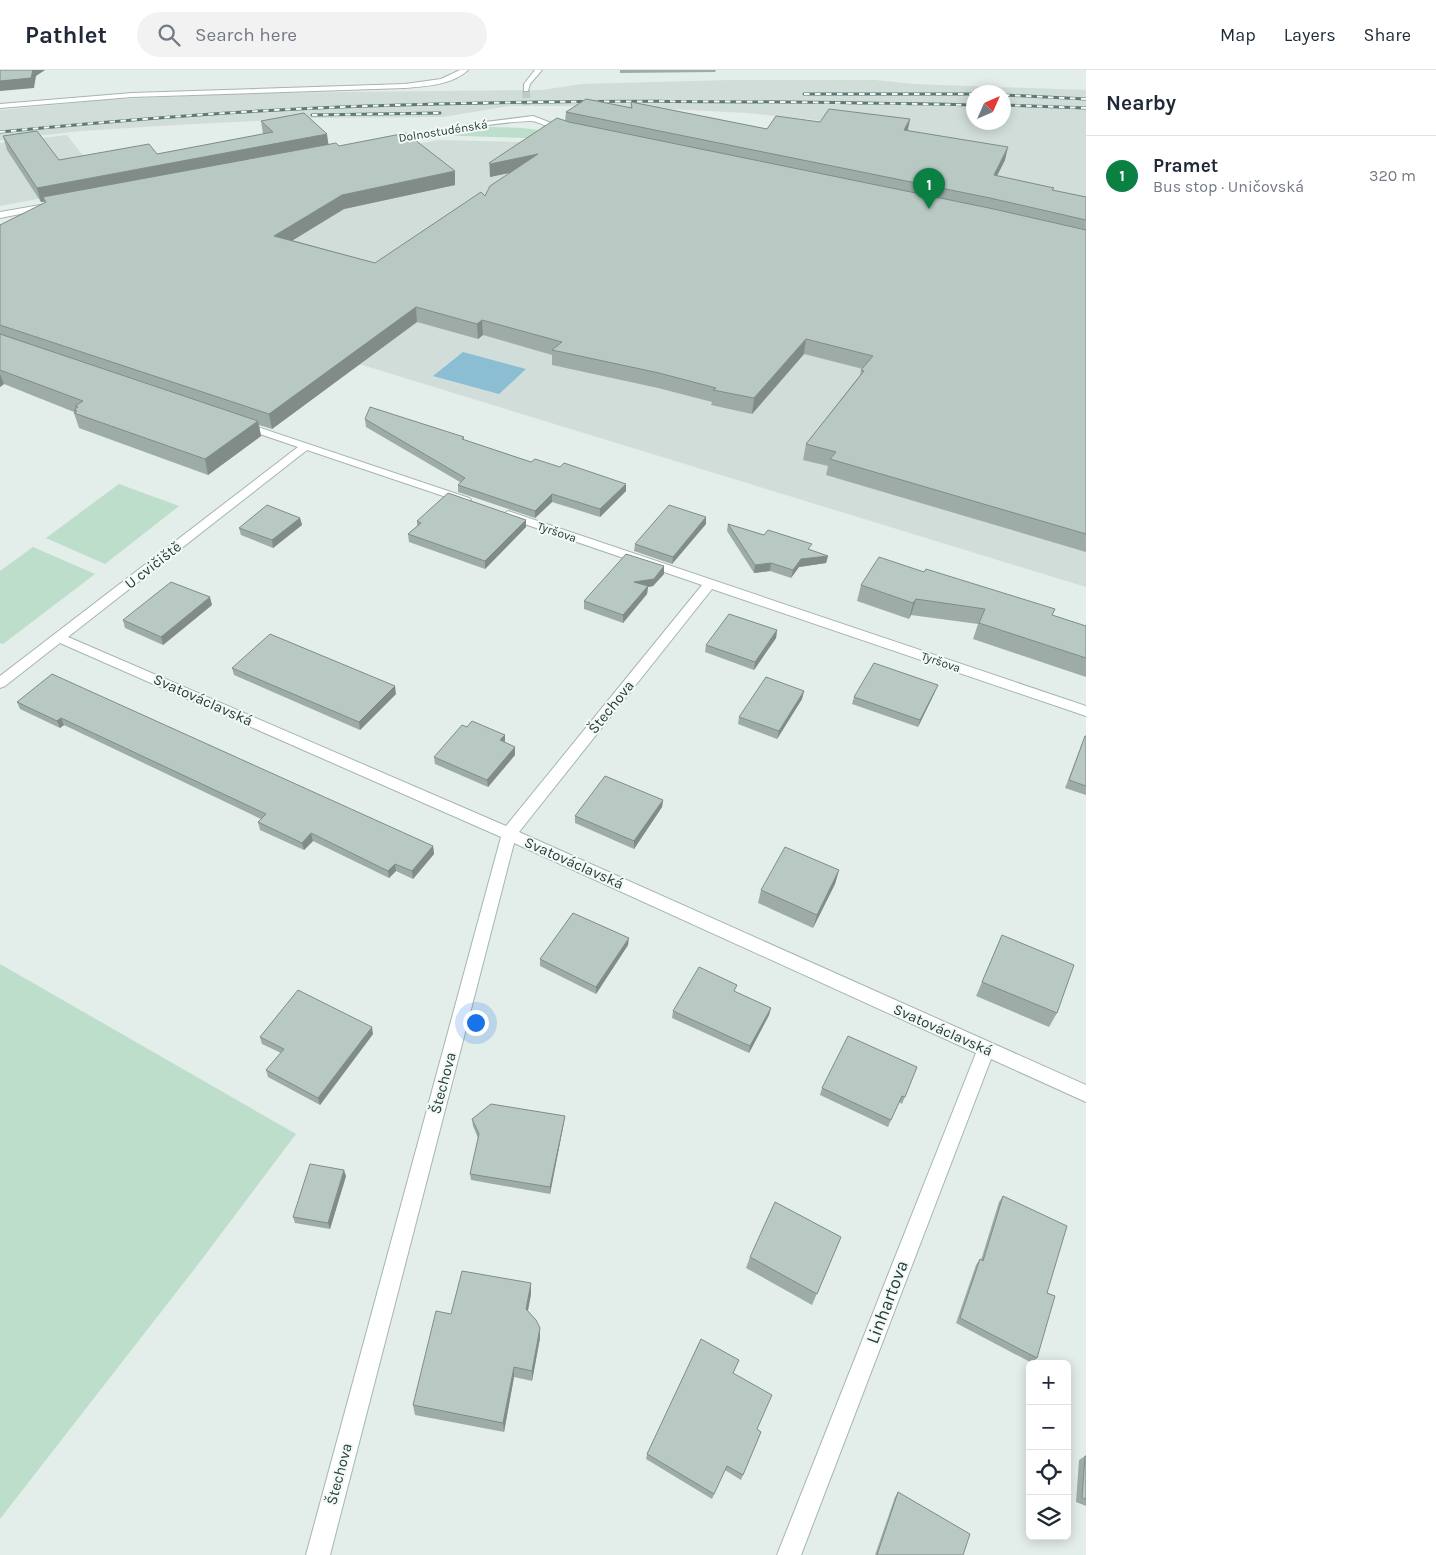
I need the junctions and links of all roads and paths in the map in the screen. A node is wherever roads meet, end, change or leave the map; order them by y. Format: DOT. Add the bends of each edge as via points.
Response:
graph roads {
  1 [pos="465,70"];
  2 [pos="539,70"];
  3 [pos="526,90"];
  4 [pos="0,106"];
  5 [pos="579,133"];
  6 [pos="382,141"];
  7 [pos="58,204"];
  8 [pos="0,215"];
  9 [pos="225,419"];
  10 [pos="306,446"];
  11 [pos="472,503"];
  12 [pos="499,512"];
  13 [pos="710,583"];
  14 [pos="60,638"];
  15 [pos="0,683"];
  16 [pos="1086,711"];
  17 [pos="509,834"];
  18 [pos="986,1049"];
  19 [pos="1086,1094"];
  20 [pos="318,1555"];
  21 [pos="789,1555"];
  1 -- 4 [label="street" via="436,83 405,86 132,95"];
  2 -- 3 [label="street"];
  5 -- 6 [label="street, Dolnostudénská" via="554,127 531,115"];
  7 -- 8 [label="street"];
  9 -- 10 [label="street"];
  10 -- 11 [label="street"];
  10 -- 14 [label="street, U cvičiště"];
  12 -- 13 [label="street, Tyršova"];
  13 -- 16 [label="street, Tyršova"];
  13 -- 17 [label="street, Štechova"];
  14 -- 15 [label="street, U cvičiště"];
  14 -- 17 [label="street, Svatováclavská"];
  17 -- 18 [label="street, Svatováclavská"];
  17 -- 20 [label="street, Štechova"];
  18 -- 19 [label="street, Svatováclavská"];
  18 -- 21 [label="street, Linhartova"];
}
